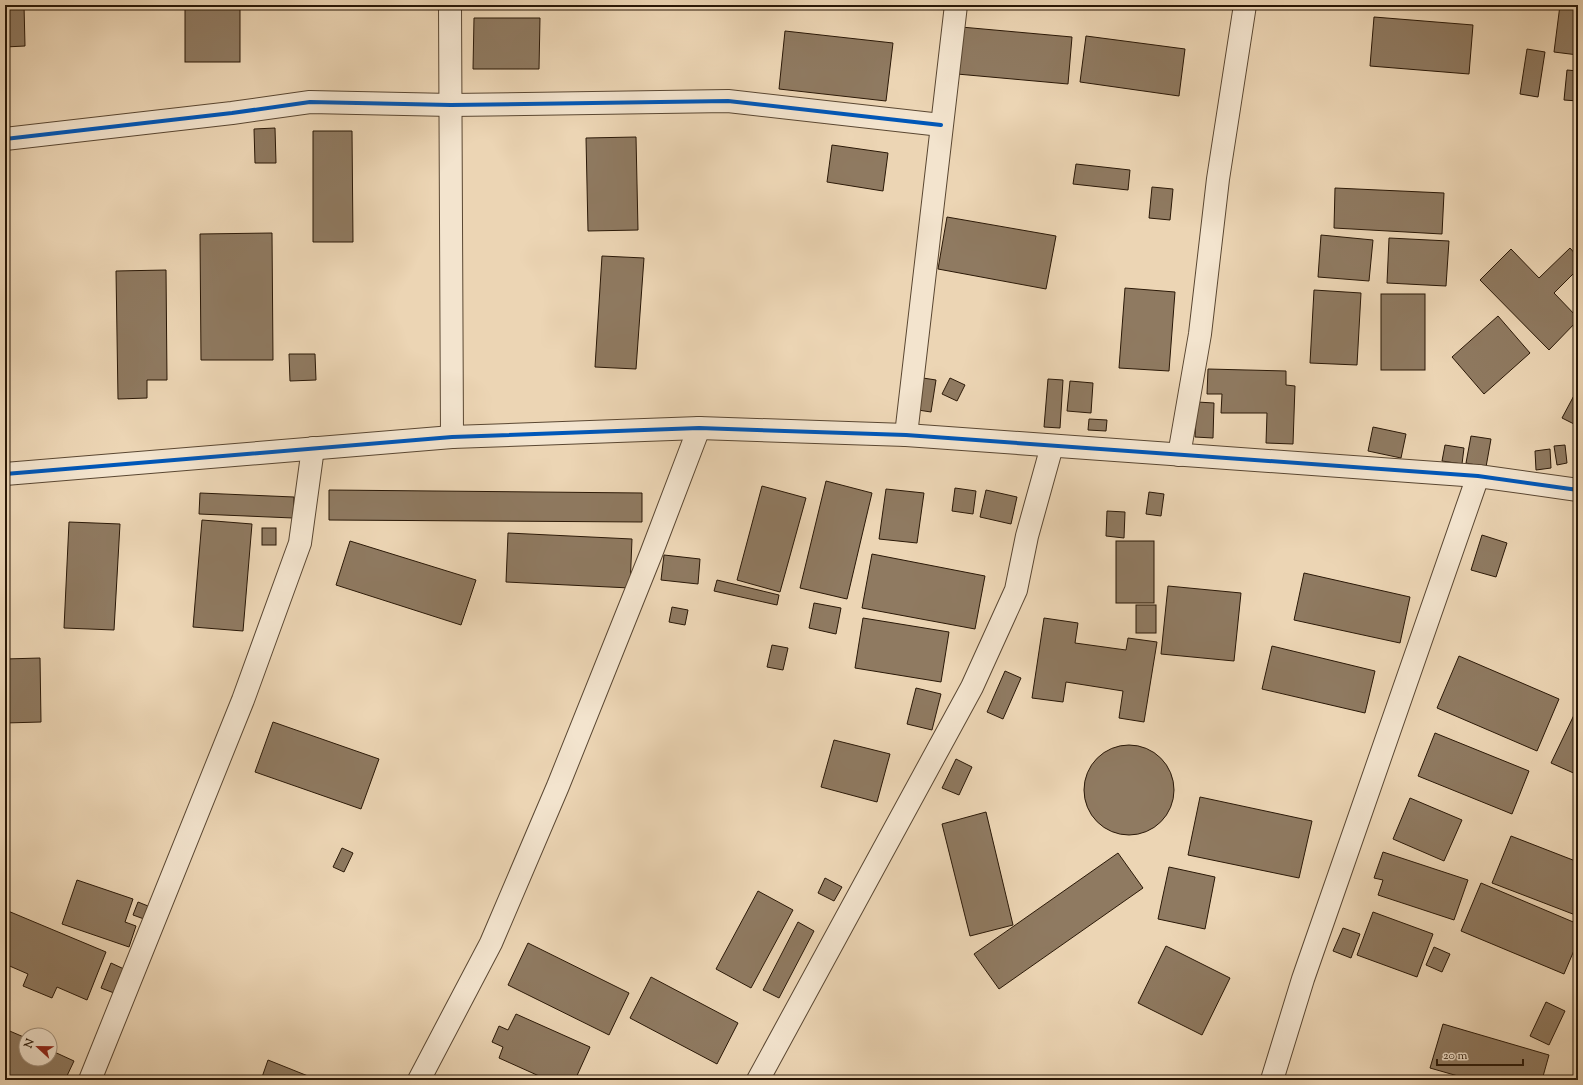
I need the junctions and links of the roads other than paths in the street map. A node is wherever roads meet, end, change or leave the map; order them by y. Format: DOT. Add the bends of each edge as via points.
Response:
graph roads {
  1 [pos="450,5"];
  2 [pos="956,5"];
  3 [pos="1245,5"];
  4 [pos="451,105"];
  5 [pos="941,125"];
  6 [pos="5,139"];
  7 [pos="699,428"];
  8 [pos="906,435"];
  9 [pos="452,437"];
  10 [pos="1052,446"];
  11 [pos="313,448"];
  12 [pos="1179,455"];
  13 [pos="5,474"];
  14 [pos="1478,476"];
  15 [pos="1578,490"];
  16 [pos="90,1080"];
  17 [pos="419,1080"];
  18 [pos="758,1080"];
  19 [pos="1272,1080"];
  1 -- 4 [label="street"];
  2 -- 5 [label="street"];
  3 -- 12 [label="street" via="1218,179 1200,334"];
  4 -- 5 [label="street" via="728,101"];
  4 -- 6 [label="street" via="310,102"];
  4 -- 9 [label="street"];
  5 -- 8 [label="street"];
  7 -- 8 [label="street"];
  7 -- 9 [label="street"];
  7 -- 17 [label="street" via="555,793 491,943"];
  8 -- 10 [label="street"];
  9 -- 11 [label="street"];
  10 -- 12 [label="street"];
  10 -- 18 [label="street" via="1027,536 1016,590 972,687"];
  11 -- 13 [label="street"];
  11 -- 16 [label="street" via="300,543 243,700"];
  12 -- 14 [label="street"];
  14 -- 15 [label="street"];
  14 -- 19 [label="street" via="1303,979"];
}
